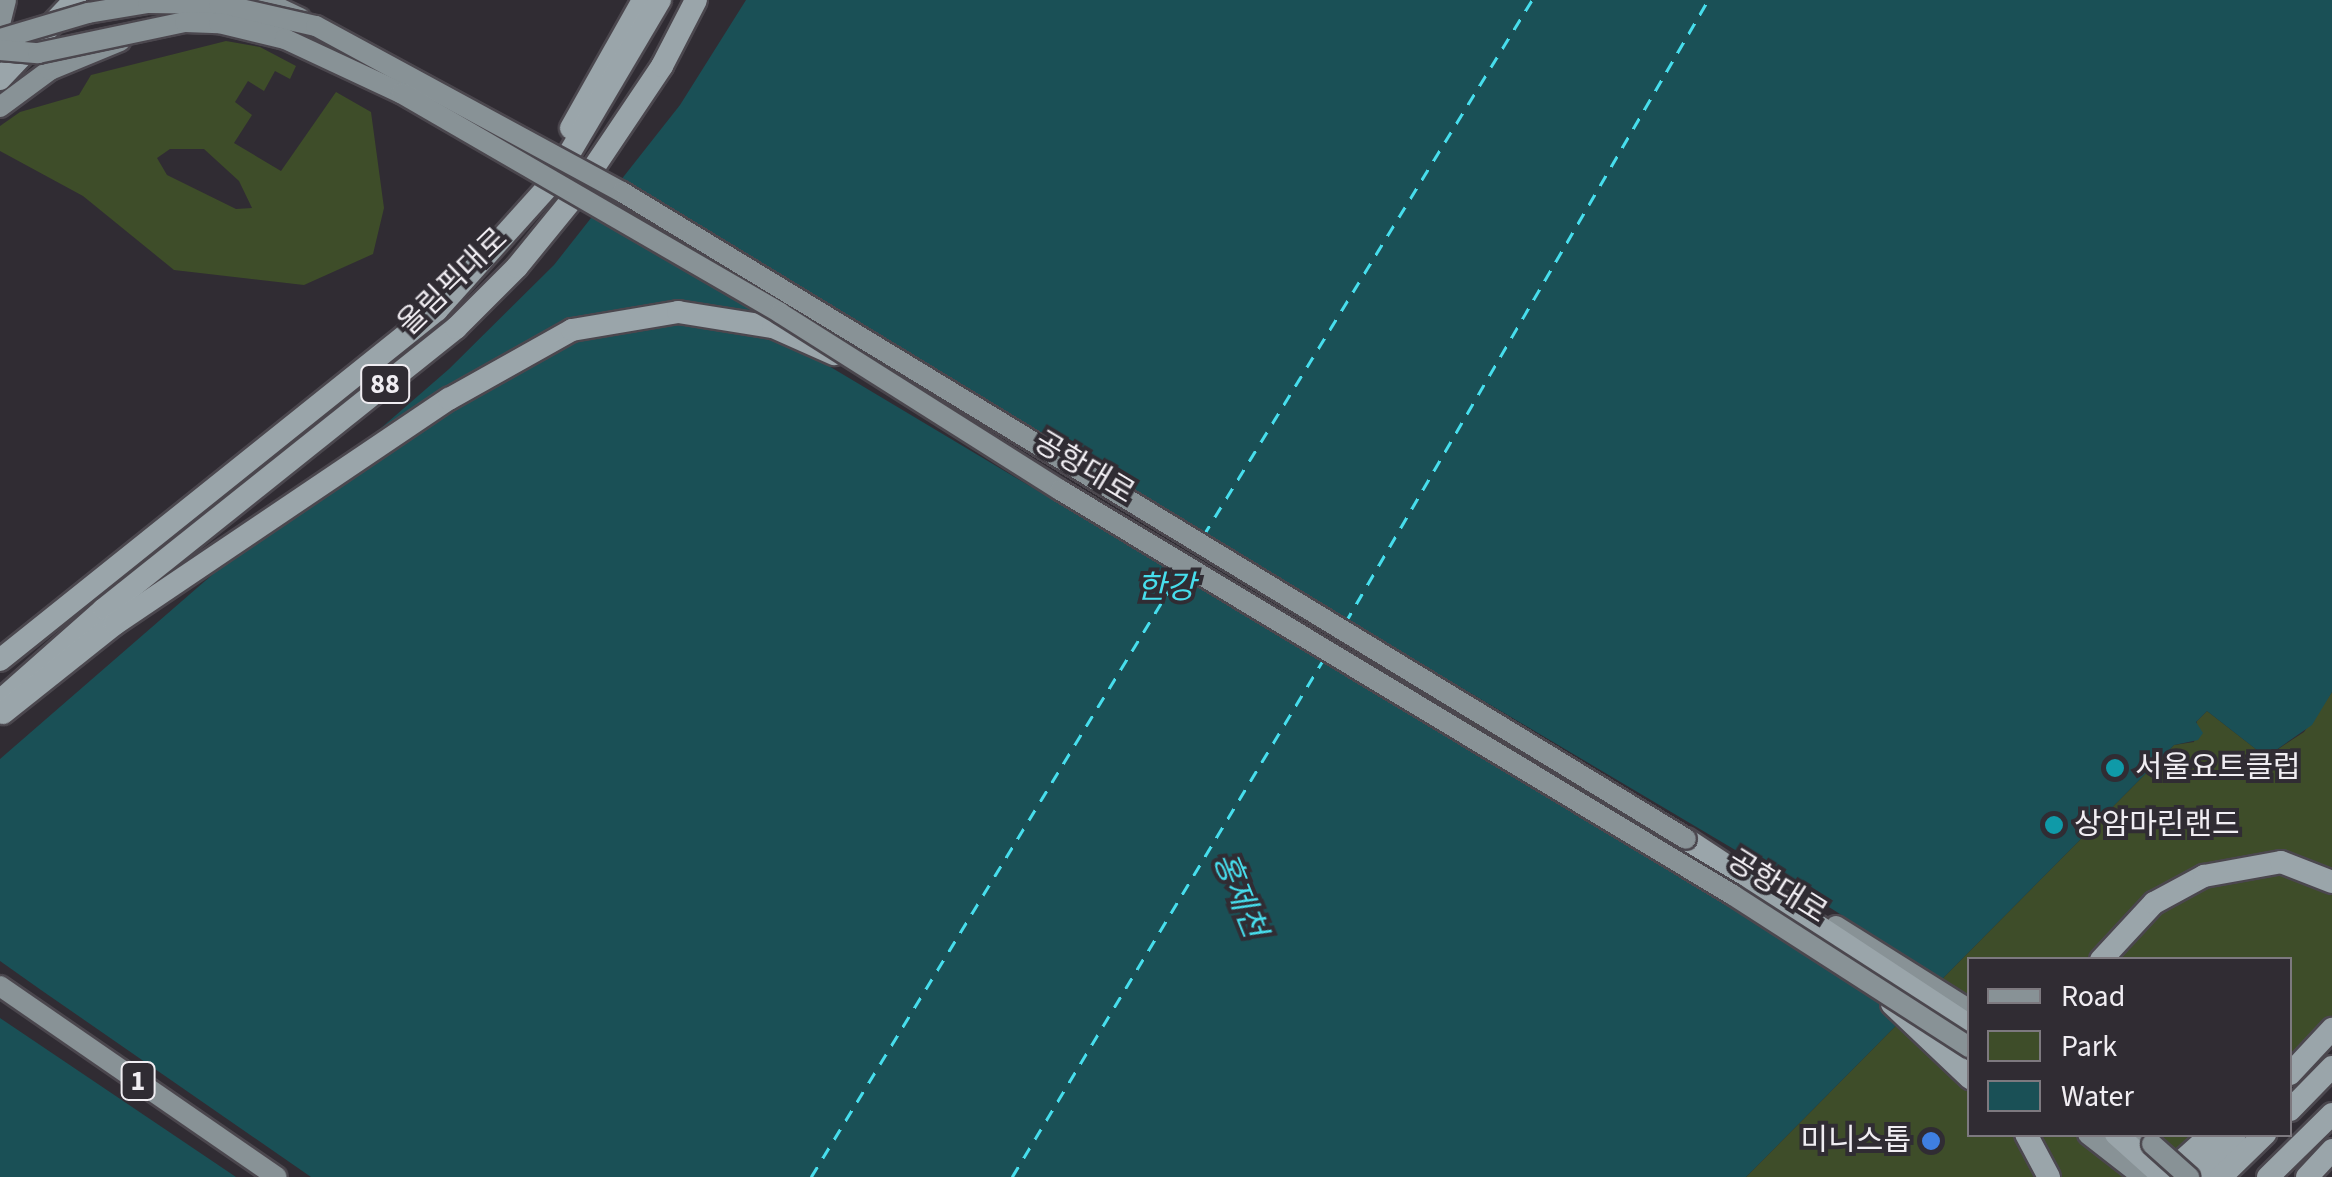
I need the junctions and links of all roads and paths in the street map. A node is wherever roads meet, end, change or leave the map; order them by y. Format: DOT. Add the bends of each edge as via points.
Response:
graph roads {
  1 [pos="6,0"];
  2 [pos="75,0"];
  3 [pos="262,0"];
  4 [pos="642,0"];
  5 [pos="660,0"];
  6 [pos="696,0"];
  7 [pos="712,0"];
  8 [pos="0,24"];
  9 [pos="316,26"];
  10 [pos="137,34"];
  11 [pos="0,39"];
  12 [pos="0,50"];
  13 [pos="662,66"];
  14 [pos="0,79"];
  15 [pos="0,107"];
  16 [pos="527,216"];
  17 [pos="856,363"];
  18 [pos="0,660"];
  19 [pos="0,701"];
  20 [pos="0,714"];
  21 [pos="1686,838"];
  22 [pos="2332,882"];
  23 [pos="2104,957"];
  24 [pos="1839,960"];
  25 [pos="0,986"];
  26 [pos="1967,1008"];
  27 [pos="1967,1024"];
  28 [pos="2327,1040"];
  29 [pos="1967,1046"];
  30 [pos="2292,1065"];
  31 [pos="2332,1067"];
  32 [pos="2292,1072"];
  33 [pos="1967,1075"];
  34 [pos="2292,1082"];
  35 [pos="2292,1108"];
  36 [pos="2332,1114"];
  37 [pos="2028,1137"];
  38 [pos="2092,1137"];
  39 [pos="2119,1137"];
  40 [pos="2209,1137"];
  41 [pos="2232,1137"];
  42 [pos="2261,1137"];
  43 [pos="2144,1138"];
  44 [pos="2332,1150"];
  45 [pos="2140,1174"];
  46 [pos="277,1177"];
  47 [pos="2049,1177"];
  48 [pos="2164,1177"];
  49 [pos="2193,1177"];
  50 [pos="2221,1177"];
  51 [pos="2268,1177"];
  52 [pos="2306,1177"];
  1 -- 8 [label="main road"];
  2 -- 14 [label="highway"];
  3 -- 9 [label="main road, bridge"];
  4 -- 16 [label="highway"];
  5 -- 16 [label="highway, 올림픽대로 / 88" via="629,62"];
  6 -- 13 [label="highway, 올림픽대로 / 88"];
  7 -- 13 [label="highway"];
  9 -- 11 [label="main road, bridge" via="219,4 148,4"];
  9 -- 21 [label="main road, 공항대로, bridge" via="622,192"];
  10 -- 12 [label="main road, bridge" via="38,53"];
  10 -- 15 [label="main road, bridge" via="50,70"];
  10 -- 17 [label="main road, 공항대로, bridge" via="185,22 219,24 326,55 544,172"];
  13 -- 19 [label="highway, 올림픽대로 / 88" via="574,197 456,328 104,609"];
  16 -- 18 [label="highway, 올림픽대로 / 88" via="438,310"];
  17 -- 20 [label="highway, bridge" via="773,327 712,316 634,316 572,330 449,400"];
  17 -- 24 [label="main road, 공항대로, bridge"];
  21 -- 26 [label="main road, 공항대로"];
  21 -- 27 [label="highway"];
  22 -- 23 [label="highway" via="2281,862 2204,876 2154,903"];
  24 -- 29 [label="main road, 공항대로, bridge"];
  24 -- 33 [label="highway, bridge"];
  25 -- 46 [label="main road, 1"];
  28 -- 30 [label="highway"];
  28 -- 32 [label="highway"];
  28 -- 34 [label="highway"];
  31 -- 35 [label="highway"];
  36 -- 51 [label="highway"];
  37 -- 47 [label="highway"];
  38 -- 45 [label="main road"];
  39 -- 48 [label="highway"];
  40 -- 48 [label="highway"];
  41 -- 49 [label="highway"];
  42 -- 50 [label="highway"];
  43 -- 49 [label="main road, bridge"];
  44 -- 52 [label="highway"];
}
